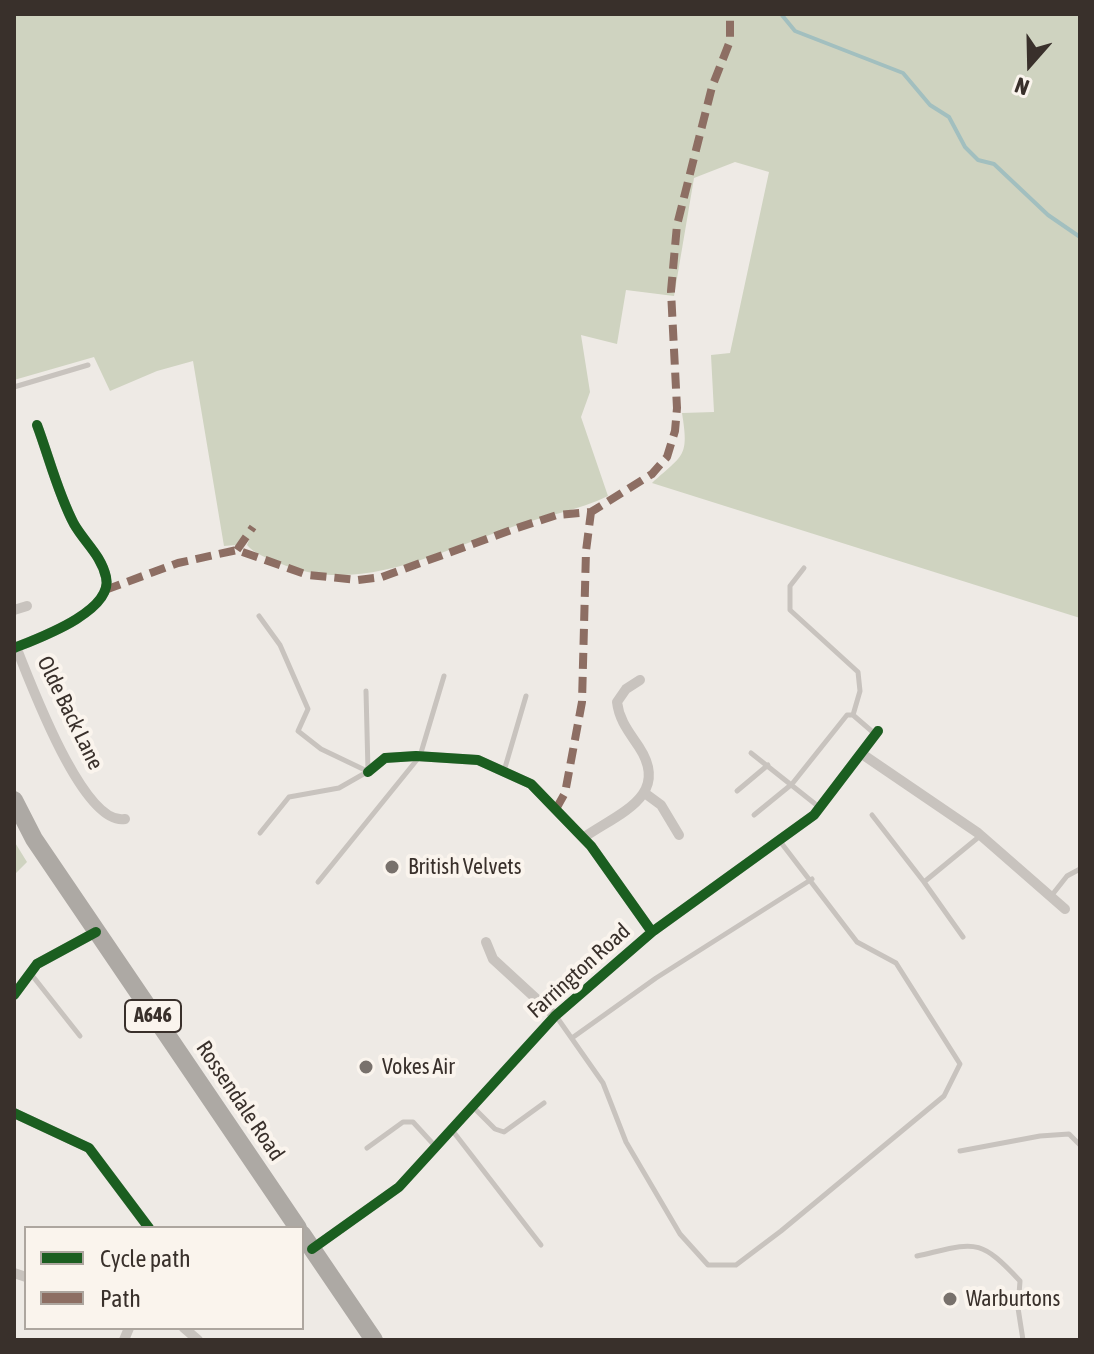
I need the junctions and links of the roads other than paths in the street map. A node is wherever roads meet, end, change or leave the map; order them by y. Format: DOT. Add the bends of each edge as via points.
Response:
graph roads {
  1 [pos="88,365"];
  2 [pos="14,387"];
  3 [pos="37,425"];
  4 [pos="804,568"];
  5 [pos="27,606"];
  6 [pos="14,610"];
  7 [pos="259,616"];
  8 [pos="15,648"];
  9 [pos="444,676"];
  10 [pos="640,680"];
  11 [pos="366,691"];
  12 [pos="526,696"];
  13 [pos="853,715"];
  14 [pos="877,733"];
  15 [pos="751,753"];
  16 [pos="862,754"];
  17 [pos="420,756"];
  18 [pos="768,765"];
  19 [pos="368,772"];
  20 [pos="504,772"];
  21 [pos="792,784"];
  22 [pos="737,791"];
  23 [pos="646,794"];
  24 [pos="14,800"];
  25 [pos="820,808"];
  26 [pos="754,815"];
  27 [pos="872,815"];
  28 [pos="125,819"];
  29 [pos="260,833"];
  30 [pos="679,835"];
  31 [pos="981,835"];
  32 [pos="583,838"];
  33 [pos="779,840"];
  34 [pos="1080,869"];
  35 [pos="812,879"];
  36 [pos="318,882"];
  37 [pos="924,882"];
  38 [pos="1051,897"];
  39 [pos="1065,909"];
  40 [pos="96,932"];
  41 [pos="652,932"];
  42 [pos="963,937"];
  43 [pos="486,942"];
  44 [pos="31,973"];
  45 [pos="14,995"];
  46 [pos="555,1016"];
  47 [pos="80,1036"];
  48 [pos="572,1038"];
  49 [pos="544,1103"];
  50 [pos="472,1106"];
  51 [pos="14,1113"];
  52 [pos="451,1129"];
  53 [pos="1080,1145"];
  54 [pos="436,1146"];
  55 [pos="367,1148"];
  56 [pos="960,1151"];
  57 [pos="148,1226"];
  58 [pos="297,1226"];
  59 [pos="307,1242"];
  60 [pos="541,1245"];
  61 [pos="917,1256"];
  62 [pos="374,1340"];
  63 [pos="1023,1340"];
  1 -- 2 [label="lane"];
  3 -- 8 [label="street, Olde Back Lane" via="73,521 95,549 107,579 104,595 80,617"];
  4 -- 13 [label="lane" via="790,586 790,610 858,672 860,691"];
  5 -- 6 [label="street"];
  7 -- 19 [label="lane" via="280,645 308,709 298,731"];
  8 -- 28 [label="street, Olde Back Lane" via="59,747 88,794 104,815"];
  9 -- 17 [label="lane"];
  10 -- 23 [label="street" via="617,702 619,716 649,763"];
  11 -- 19 [label="lane"];
  12 -- 20 [label="lane"];
  13 -- 14 [label="lane"];
  13 -- 21 [label="lane" via="843,717"];
  14 -- 16 [label="street, Farrington Road"];
  15 -- 18 [label="lane"];
  16 -- 25 [label="street, Farrington Road"];
  16 -- 31 [label="street"];
  17 -- 19 [label="street" via="385,758"];
  17 -- 20 [label="street" via="478,760"];
  17 -- 36 [label="lane"];
  18 -- 21 [label="lane"];
  18 -- 22 [label="lane"];
  19 -- 29 [label="lane" via="339,788 289,797"];
  20 -- 32 [label="street" via="531,784"];
  21 -- 25 [label="lane"];
  21 -- 26 [label="lane"];
  23 -- 30 [label="street" via="661,805"];
  23 -- 32 [label="street"];
  24 -- 40 [label="highway, Rossendale Road / A646"];
  25 -- 33 [label="street, Farrington Road"];
  27 -- 37 [label="lane"];
  31 -- 37 [label="lane"];
  31 -- 38 [label="street"];
  32 -- 41 [label="street"];
  33 -- 35 [label="lane"];
  33 -- 41 [label="street, Farrington Road"];
  34 -- 38 [label="lane"];
  35 -- 48 [label="lane"];
  35 -- 48 [label="lane" via="857,942 896,963 960,1064 944,1096 736,1265 708,1265 680,1234 626,1142 603,1083"];
  37 -- 42 [label="lane"];
  38 -- 39 [label="street"];
  40 -- 44 [label="street" via="37,964"];
  40 -- 58 [label="highway, Rossendale Road / A646"];
  41 -- 46 [label="street, Farrington Road"];
  43 -- 46 [label="street" via="493,959"];
  44 -- 45 [label="street"];
  44 -- 47 [label="lane"];
  46 -- 48 [label="lane"];
  46 -- 50 [label="street, Farrington Road"];
  49 -- 50 [label="lane" via="504,1132"];
  50 -- 52 [label="street, Farrington Road"];
  51 -- 57 [label="street" via="89,1148"];
  52 -- 54 [label="street, Farrington Road"];
  52 -- 60 [label="lane"];
  53 -- 56 [label="lane" via="1069,1134"];
  54 -- 55 [label="lane" via="413,1122 403,1122"];
  54 -- 59 [label="street, Farrington Road" via="399,1187"];
  59 -- 62 [label="highway"];
  61 -- 63 [label="lane" via="964,1246 991,1250 1020,1281"];
}
